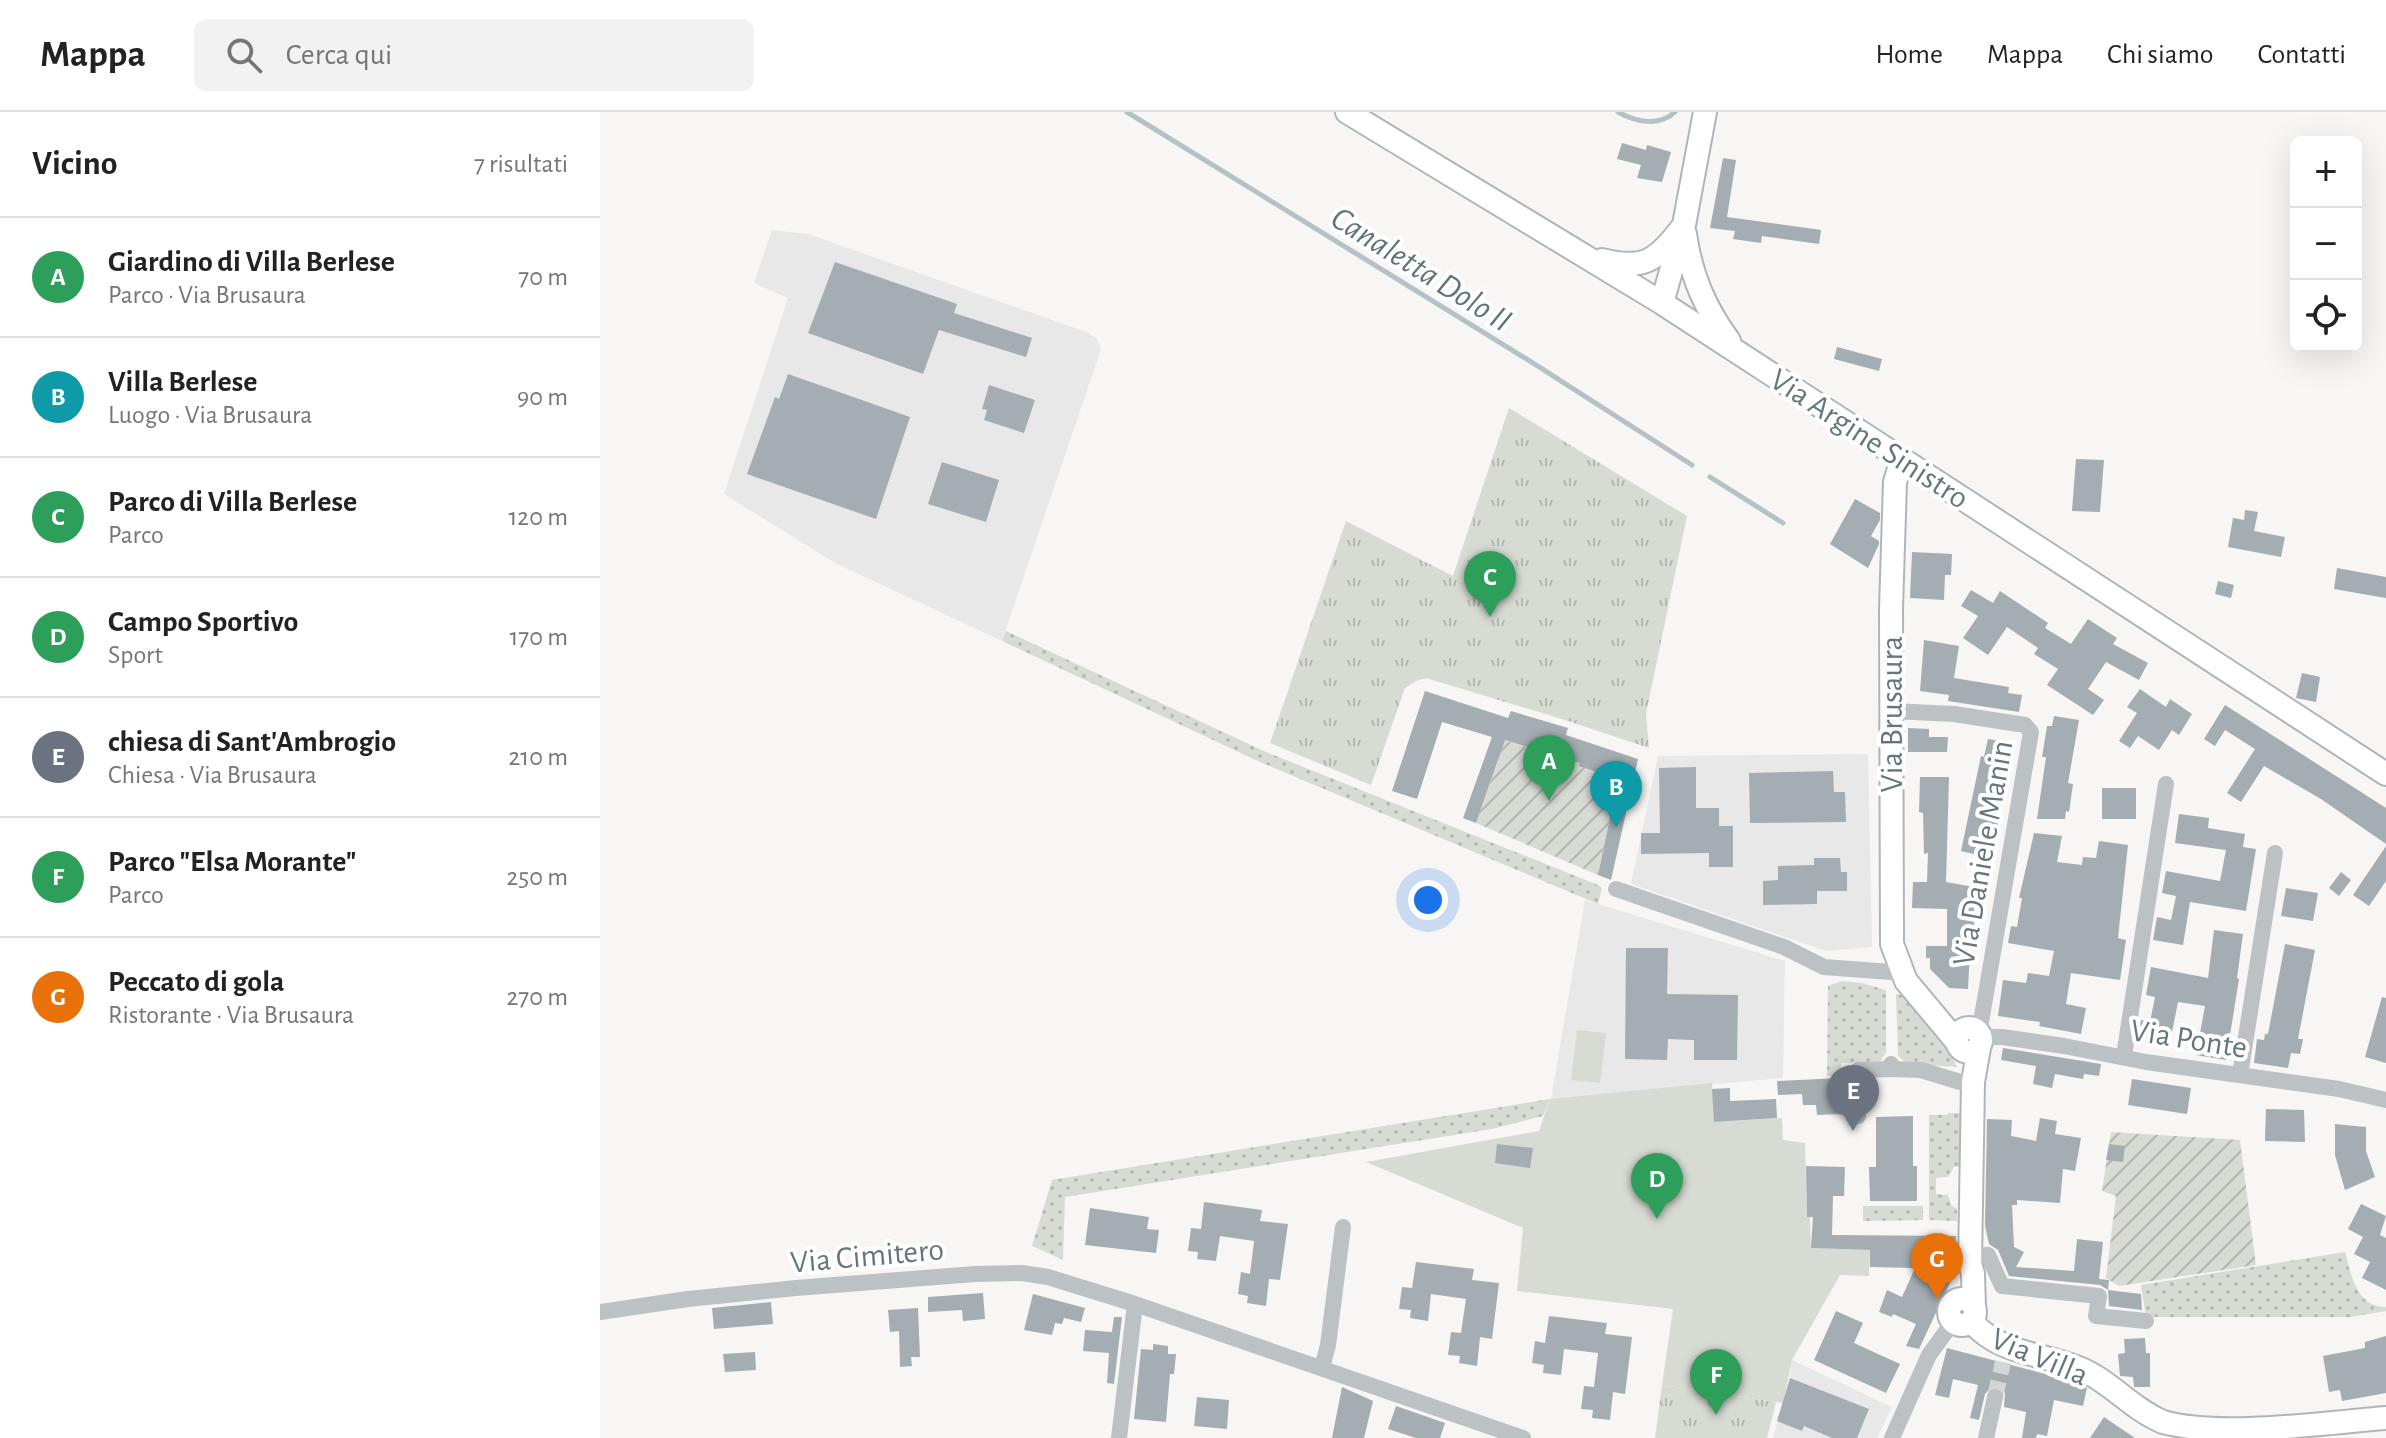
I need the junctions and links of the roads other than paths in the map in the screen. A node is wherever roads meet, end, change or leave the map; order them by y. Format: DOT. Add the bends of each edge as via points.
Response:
graph roads {
  1 [pos="1347,112"];
  2 [pos="1705,112"];
  3 [pos="1684,225"];
  4 [pos="1584,255"];
  5 [pos="1662,303"];
  6 [pos="1738,353"];
  7 [pos="1902,459"];
  8 [pos="1892,711"];
  9 [pos="2386,774"];
  10 [pos="2166,784"];
  11 [pos="2275,853"];
  12 [pos="1616,889"];
  13 [pos="1900,969"];
  14 [pos="1971,1039"];
  15 [pos="2124,1056"];
  16 [pos="2240,1075"];
  17 [pos="1967,1082"];
  18 [pos="2386,1100"];
  19 [pos="1858,1116"];
  20 [pos="1343,1227"];
  21 [pos="1977,1259"];
  22 [pos="1135,1304"];
  23 [pos="600,1312"];
  24 [pos="1962,1314"];
  25 [pos="2146,1321"];
  26 [pos="1322,1368"];
  27 [pos="1995,1397"];
  28 [pos="2386,1418"];
  29 [pos="2185,1433"];
  30 [pos="2289,1433"];
  31 [pos="1119,1438"];
  32 [pos="1523,1438"];
  33 [pos="1892,1438"];
  34 [pos="1986,1438"];
  1 -- 4 [label="main road, Via Argine Sinistro"];
  2 -- 3 [label="main road"];
  3 -- 4 [label="main road" via="1668,246 1643,264 1621,265"];
  3 -- 5 [label="main road"];
  3 -- 6 [label="main road" via="1702,300"];
  4 -- 5 [label="main road, Via Argine Sinistro"];
  5 -- 6 [label="main road, Via Argine Sinistro"];
  6 -- 7 [label="main road, Via Argine Sinistro"];
  7 -- 8 [label="main road, Via Brusaura" via="1895,482"];
  7 -- 9 [label="main road, Via Argine Sinistro"];
  8 -- 13 [label="main road, Via Brusaura" via="1891,924"];
  8 -- 14 [label="street, Via Daniele Manin" via="2025,725 2031,732 1981,1022"];
  10 -- 15 [label="street"];
  11 -- 16 [label="street"];
  12 -- 13 [label="street" via="1784,947 1824,967"];
  13 -- 14 [label="main road, Via Brusaura" via="1928,1006"];
  14 -- 15 [label="street, Via Ponte" via="2002,1037"];
  14 -- 17 [label="main road"];
  15 -- 16 [label="street, Via Ponte"];
  16 -- 18 [label="street, Via Ponte"];
  17 -- 19 [label="street" via="1891,1066 1858,1070"];
  17 -- 21 [label="main road"];
  20 -- 26 [label="street"];
  21 -- 24 [label="main road"];
  21 -- 25 [label="street" via="1988,1255 2002,1286 2099,1296 2096,1316"];
  22 -- 23 [label="street, Via Cimitero" via="1022,1273 796,1288"];
  22 -- 26 [label="street, Via Cimitero"];
  22 -- 31 [label="street"];
  24 -- 29 [label="main road, Via Villa" via="2005,1354 2080,1369 2141,1412"];
  24 -- 33 [label="street" via="1929,1355"];
  26 -- 32 [label="street, Via Cimitero"];
  27 -- 34 [label="street"];
  28 -- 30 [label="main road, Via Villa"];
  29 -- 30 [label="main road, Via Villa"];
}
